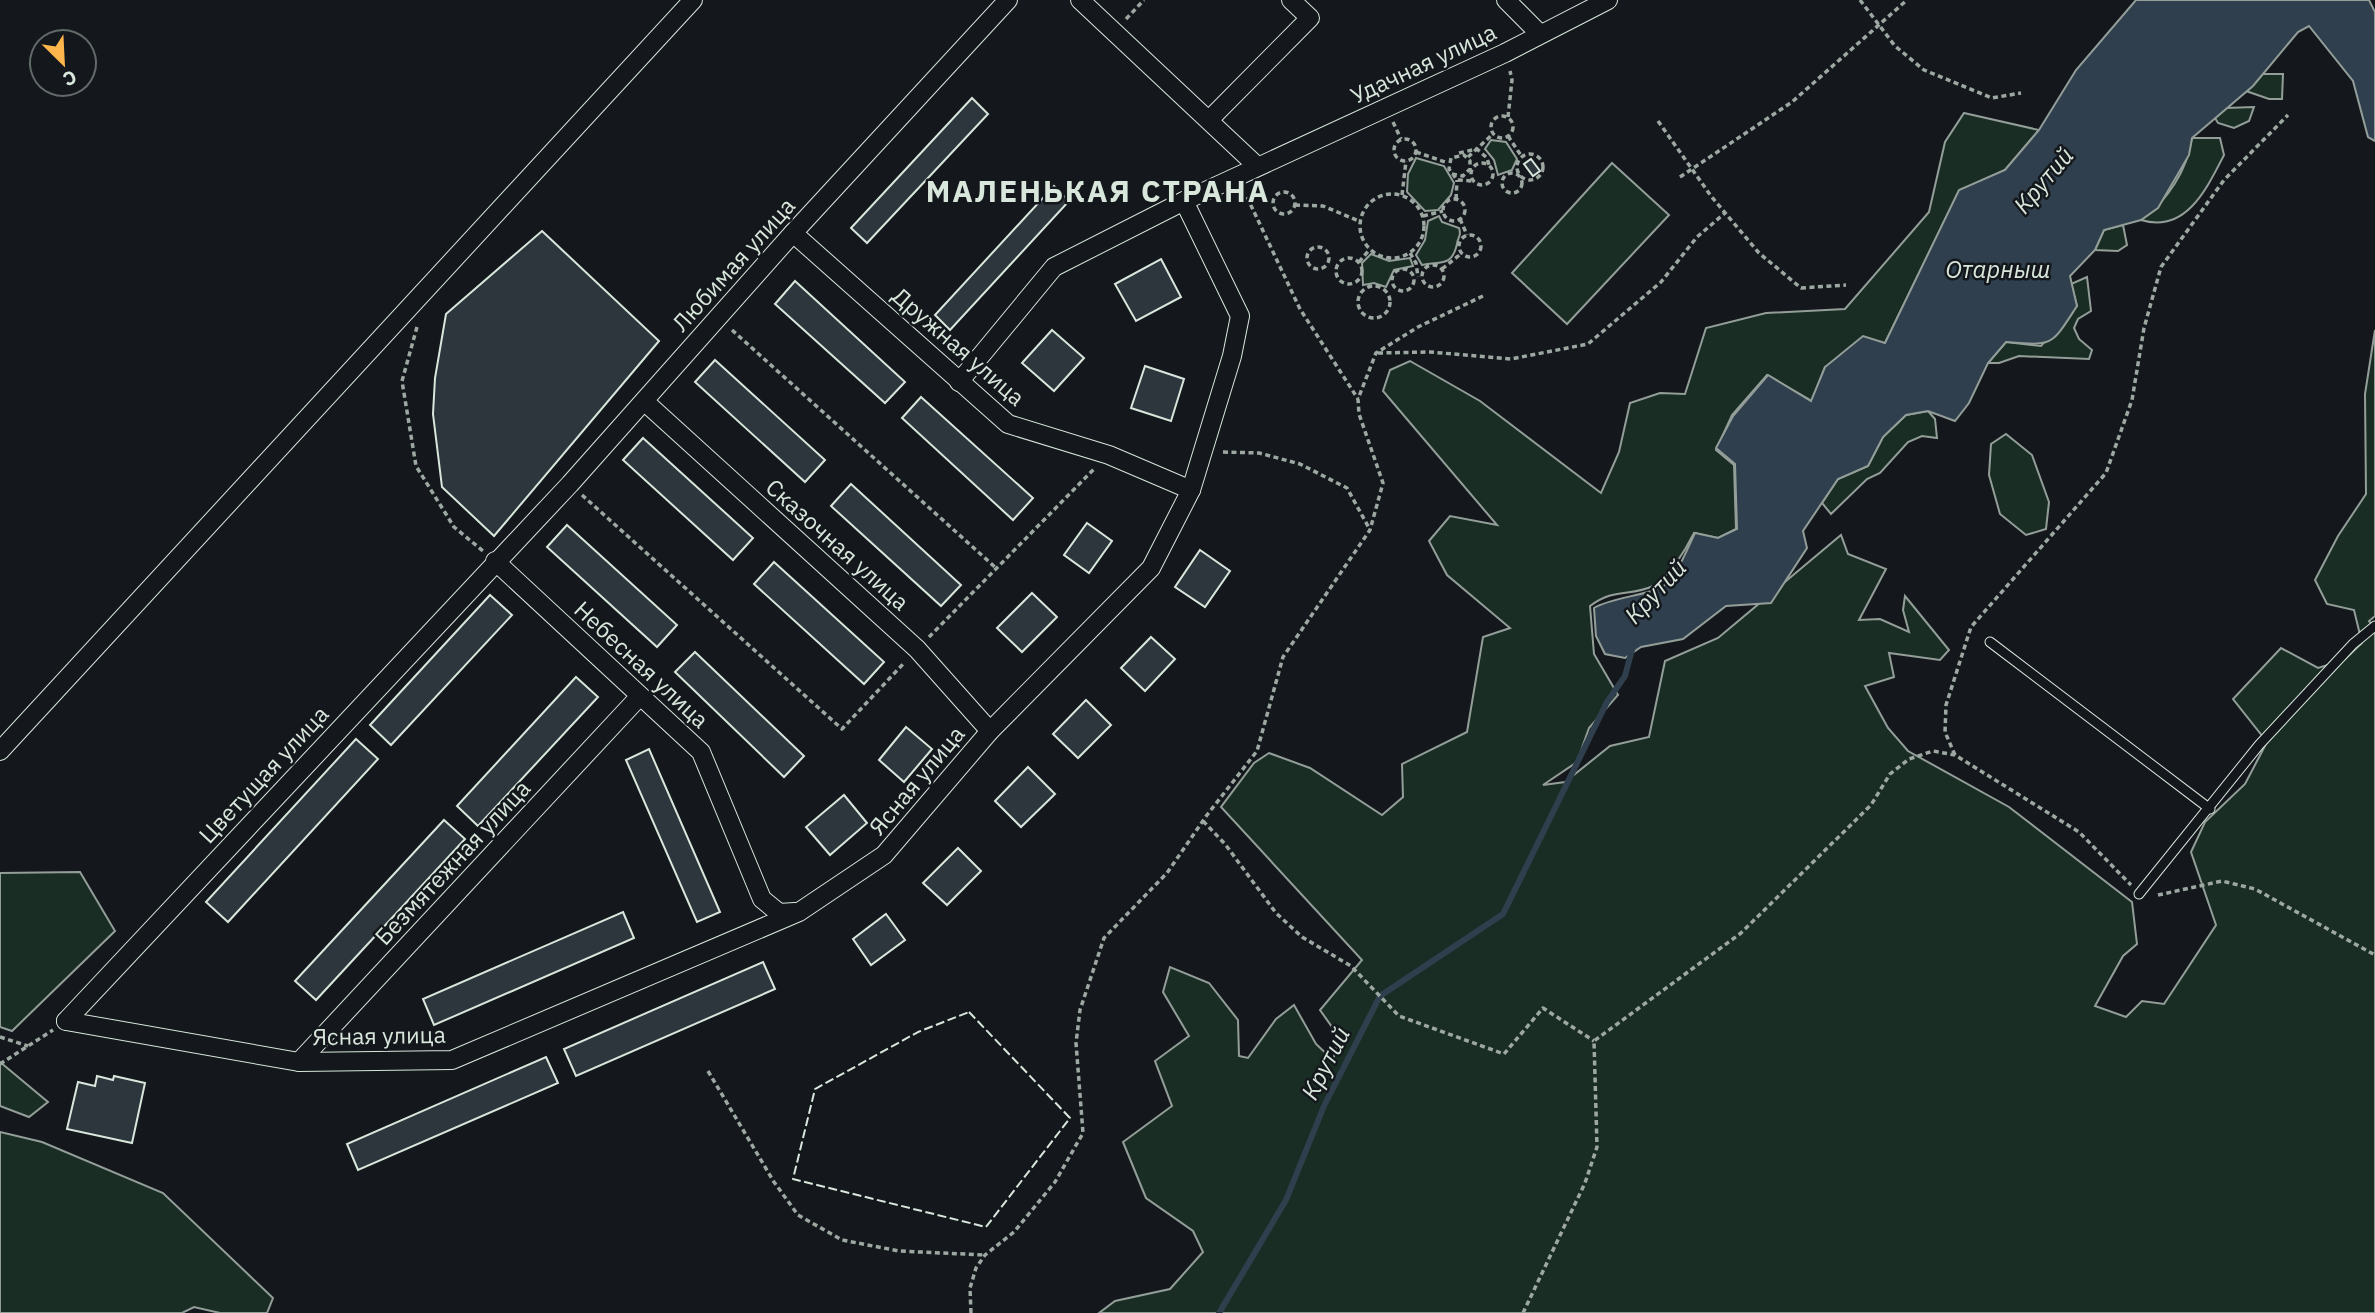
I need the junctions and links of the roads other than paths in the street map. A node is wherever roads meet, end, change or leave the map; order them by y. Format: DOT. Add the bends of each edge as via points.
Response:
graph roads {
  1 [pos="693,0"];
  2 [pos="1008,0"];
  3 [pos="1080,0"];
  4 [pos="1291,0"];
  5 [pos="1506,0"];
  6 [pos="1608,0"];
  7 [pos="1539,33"];
  8 [pos="1210,119"];
  9 [pos="1257,166"];
  10 [pos="1184,201"];
  11 [pos="793,233"];
  12 [pos="959,382"];
  13 [pos="644,401"];
  14 [pos="1191,490"];
  15 [pos="495,561"];
  16 [pos="2375,626"];
  17 [pos="1990,642"];
  18 [pos="640,696"];
  19 [pos="990,732"];
  20 [pos="0,751"];
  21 [pos="2210,809"];
  22 [pos="2139,894"];
  23 [pos="799,912"];
  24 [pos="66,1021"];
  25 [pos="299,1062"];
  1 -- 20 [label="street"];
  2 -- 11 [label="street, Любимая улица"];
  3 -- 8 [label="street"];
  4 -- 8 [label="street" via="1310,18"];
  5 -- 7 [label="street"];
  6 -- 7 [label="street, Удачная улица"];
  7 -- 9 [label="street, Удачная улица"];
  8 -- 9 [label="street"];
  9 -- 10 [label="street, Удачная улица"];
  10 -- 12 [label="street, Удачная улица" via="1054,267"];
  10 -- 14 [label="street, Ясная улица" via="1240,316"];
  11 -- 12 [label="street, Дружная улица"];
  11 -- 13 [label="street, Любимая улица"];
  12 -- 14 [label="street, Дружная улица" via="1008,424 1109,454"];
  13 -- 15 [label="street, Любимая улица"];
  13 -- 19 [label="street, Сказочная улица" via="917,649"];
  14 -- 19 [label="street, Ясная улица" via="1150,568"];
  15 -- 18 [label="street, Небесная улица"];
  15 -- 24 [label="street, Цветущая улица"];
  16 -- 21 [label="lane" via="2259,745"];
  17 -- 21 [label="lane"];
  18 -- 23 [label="street, Небесная улица" via="701,752 762,899 779,913"];
  18 -- 25 [label="street, Безмятежная улица"];
  19 -- 23 [label="street, Ясная улица" via="884,855"];
  21 -- 22 [label="lane"];
  23 -- 25 [label="street, Ясная улица" via="452,1060"];
  24 -- 25 [label="street, Ясная улица"];
}
